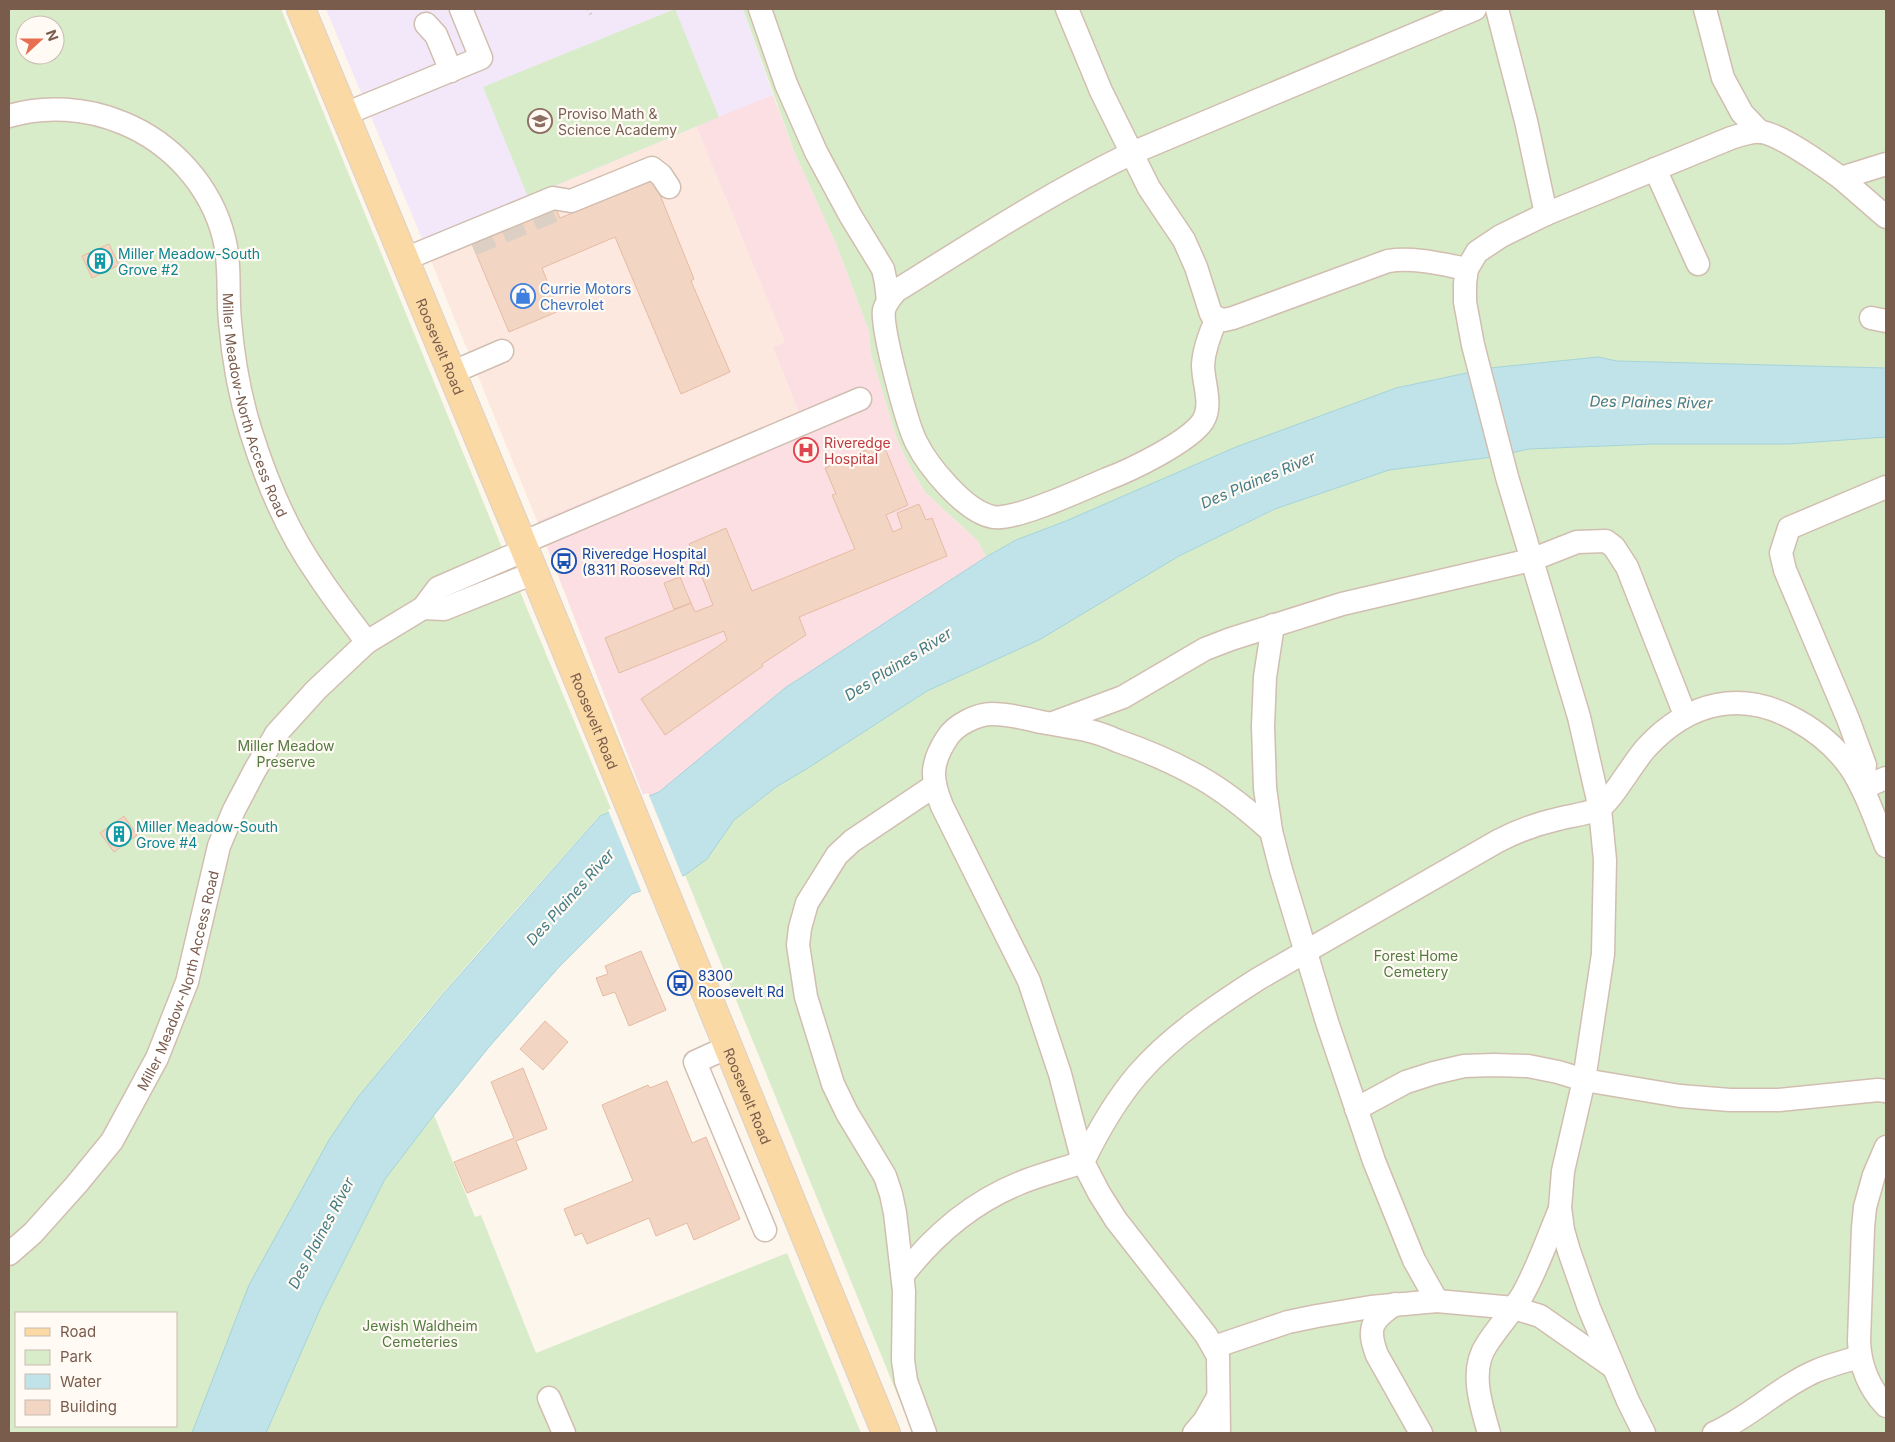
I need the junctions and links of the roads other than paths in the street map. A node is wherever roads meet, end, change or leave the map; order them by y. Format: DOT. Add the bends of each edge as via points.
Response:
graph roads {
  1 [pos="301,9"];
  2 [pos="461,9"];
  3 [pos="760,9"];
  4 [pos="1067,9"];
  5 [pos="1475,9"];
  6 [pos="1497,9"];
  7 [pos="1705,9"];
  8 [pos="345,114"];
  9 [pos="9,116"];
  10 [pos="1760,132"];
  11 [pos="1132,152"];
  12 [pos="1886,164"];
  13 [pos="1655,169"];
  14 [pos="1841,178"];
  15 [pos="669,187"];
  16 [pos="1546,214"];
  17 [pos="1886,217"];
  18 [pos="405,260"];
  19 [pos="1698,264"];
  20 [pos="1467,269"];
  21 [pos="888,301"];
  22 [pos="1217,318"];
  23 [pos="502,351"];
  24 [pos="451,373"];
  25 [pos="860,399"];
  26 [pos="1886,487"];
  27 [pos="527,555"];
  28 [pos="1531,560"];
  29 [pos="1273,625"];
  30 [pos="366,642"];
  31 [pos="1685,715"];
  32 [pos="1051,724"];
  33 [pos="1886,778"];
  34 [pos="934,786"];
  35 [pos="1862,788"];
  36 [pos="1600,809"];
  37 [pos="1272,831"];
  38 [pos="1886,846"];
  39 [pos="1305,953"];
  40 [pos="728,1047"];
  41 [pos="1584,1080"];
  42 [pos="1886,1091"];
  43 [pos="1356,1109"];
  44 [pos="1886,1147"];
  45 [pos="1082,1162"];
  46 [pos="1560,1208"];
  47 [pos="765,1230"];
  48 [pos="9,1254"];
  49 [pos="903,1275"];
  50 [pos="1437,1301"];
  51 [pos="1394,1304"];
  52 [pos="1514,1308"];
  53 [pos="1214,1347"];
  54 [pos="1860,1357"];
  55 [pos="1614,1368"];
  56 [pos="1218,1396"];
  57 [pos="549,1398"];
  58 [pos="1886,1406"];
  59 [pos="564,1433"];
  60 [pos="886,1433"];
  61 [pos="925,1433"];
  62 [pos="1194,1433"];
  63 [pos="1219,1433"];
  64 [pos="1421,1433"];
  65 [pos="1489,1433"];
  66 [pos="1644,1433"];
  67 [pos="1714,1433"];
  1 -- 8 [label="main road, Roosevelt Road"];
  2 -- 8 [label="lane" via="481,58"];
  3 -- 21 [label="lane" via="786,84 816,152 883,269"];
  4 -- 11 [label="lane" via="1101,91"];
  5 -- 11 [label="lane"];
  6 -- 16 [label="lane"];
  7 -- 10 [label="lane" via="1723,78 1742,113"];
  8 -- 18 [label="main road, Roosevelt Road"];
  9 -- 30 [label="lane, Miller Meadow-North Access Road" via="27,111 60,110 115,120 142,131 166,149 187,168 203,189 224,238 237,374 261,462 317,574"];
  10 -- 13 [label="lane" via="1731,138"];
  10 -- 14 [label="lane" via="1781,140"];
  11 -- 21 [label="lane" via="1028,208 896,291"];
  11 -- 22 [label="lane" via="1149,188 1184,240 1208,308"];
  12 -- 14 [label="lane"];
  13 -- 16 [label="lane"];
  13 -- 19 [label="lane"];
  14 -- 17 [label="lane"];
  15 -- 18 [label="lane" via="652,168 564,205 553,198"];
  16 -- 20 [label="lane" via="1487,244 1476,252"];
  18 -- 24 [label="main road, Roosevelt Road"];
  20 -- 22 [label="lane" via="1418,260 1388,261 1233,318"];
  20 -- 28 [label="lane" via="1465,302 1473,345"];
  21 -- 22 [label="lane" via="884,325 904,408 916,441 933,469 958,496 979,512 994,517 1015,516 1122,473 1190,434 1207,411 1203,366 1209,334"];
  23 -- 24 [label="lane"];
  24 -- 27 [label="main road, Roosevelt Road"];
  25 -- 27 [label="lane, Miller Meadow-North Access Road"];
  26 -- 35 [label="lane" via="1789,528 1781,553 1785,570 1865,765"];
  27 -- 30 [label="lane, Miller Meadow-North Access Road" via="444,609 423,608"];
  27 -- 40 [label="main road, Roosevelt Road"];
  28 -- 29 [label="lane" via="1342,604"];
  28 -- 31 [label="lane" via="1577,542 1606,542 1614,547 1627,567"];
  28 -- 36 [label="lane" via="1579,717"];
  29 -- 32 [label="lane" via="1205,649 1123,697"];
  29 -- 37 [label="lane" via="1265,677 1263,726 1265,788"];
  30 -- 48 [label="lane, Miller Meadow-North Access Road" via="276,734 254,770 219,846 187,982 157,1058 112,1141 76,1185"];
  31 -- 35 [label="lane" via="1735,702 1753,703 1788,715 1824,737 1850,767"];
  31 -- 36 [label="lane" via="1647,746"];
  32 -- 34 [label="lane" via="991,714 964,723 949,735 938,751"];
  32 -- 37 [label="lane" via="1091,731 1163,758 1193,773 1247,809"];
  33 -- 35 [label="lane"];
  34 -- 45 [label="lane" via="1029,981 1060,1074"];
  34 -- 49 [label="lane" via="852,841 837,855 807,904 798,946 806,997 833,1084 892,1194"];
  35 -- 38 [label="lane"];
  36 -- 39 [label="lane" via="1531,826 1512,834"];
  36 -- 41 [label="lane" via="1605,860 1603,954"];
  37 -- 39 [label="lane"];
  39 -- 43 [label="lane"];
  39 -- 45 [label="lane" via="1219,1004 1154,1058 1106,1118"];
  40 -- 47 [label="lane" via="695,1062"];
  40 -- 60 [label="main road, Roosevelt Road"];
  41 -- 42 [label="lane" via="1680,1096 1730,1100 1779,1100"];
  41 -- 43 [label="lane" via="1528,1066 1464,1066 1406,1082"];
  41 -- 46 [label="lane" via="1563,1170"];
  43 -- 50 [label="lane" via="1414,1260"];
  44 -- 54 [label="lane" via="1865,1207"];
  45 -- 49 [label="lane" via="1020,1183 971,1209 932,1240"];
  45 -- 53 [label="lane" via="1116,1220"];
  46 -- 52 [label="lane" via="1532,1276"];
  46 -- 55 [label="lane" via="1569,1251"];
  49 -- 61 [label="lane" via="903,1360 906,1381"];
  50 -- 51 [label="lane"];
  50 -- 52 [label="lane"];
  51 -- 53 [label="lane" via="1288,1322"];
  51 -- 64 [label="lane" via="1378,1316 1373,1325 1372,1343"];
  52 -- 55 [label="lane" via="1552,1323"];
  52 -- 65 [label="lane" via="1485,1346 1479,1363 1480,1401"];
  53 -- 56 [label="lane" via="1220,1367"];
  54 -- 58 [label="lane" via="1874,1392"];
  54 -- 67 [label="lane" via="1815,1371"];
  55 -- 66 [label="lane"];
  56 -- 62 [label="lane"];
  56 -- 63 [label="lane"];
  57 -- 59 [label="lane"];
}
